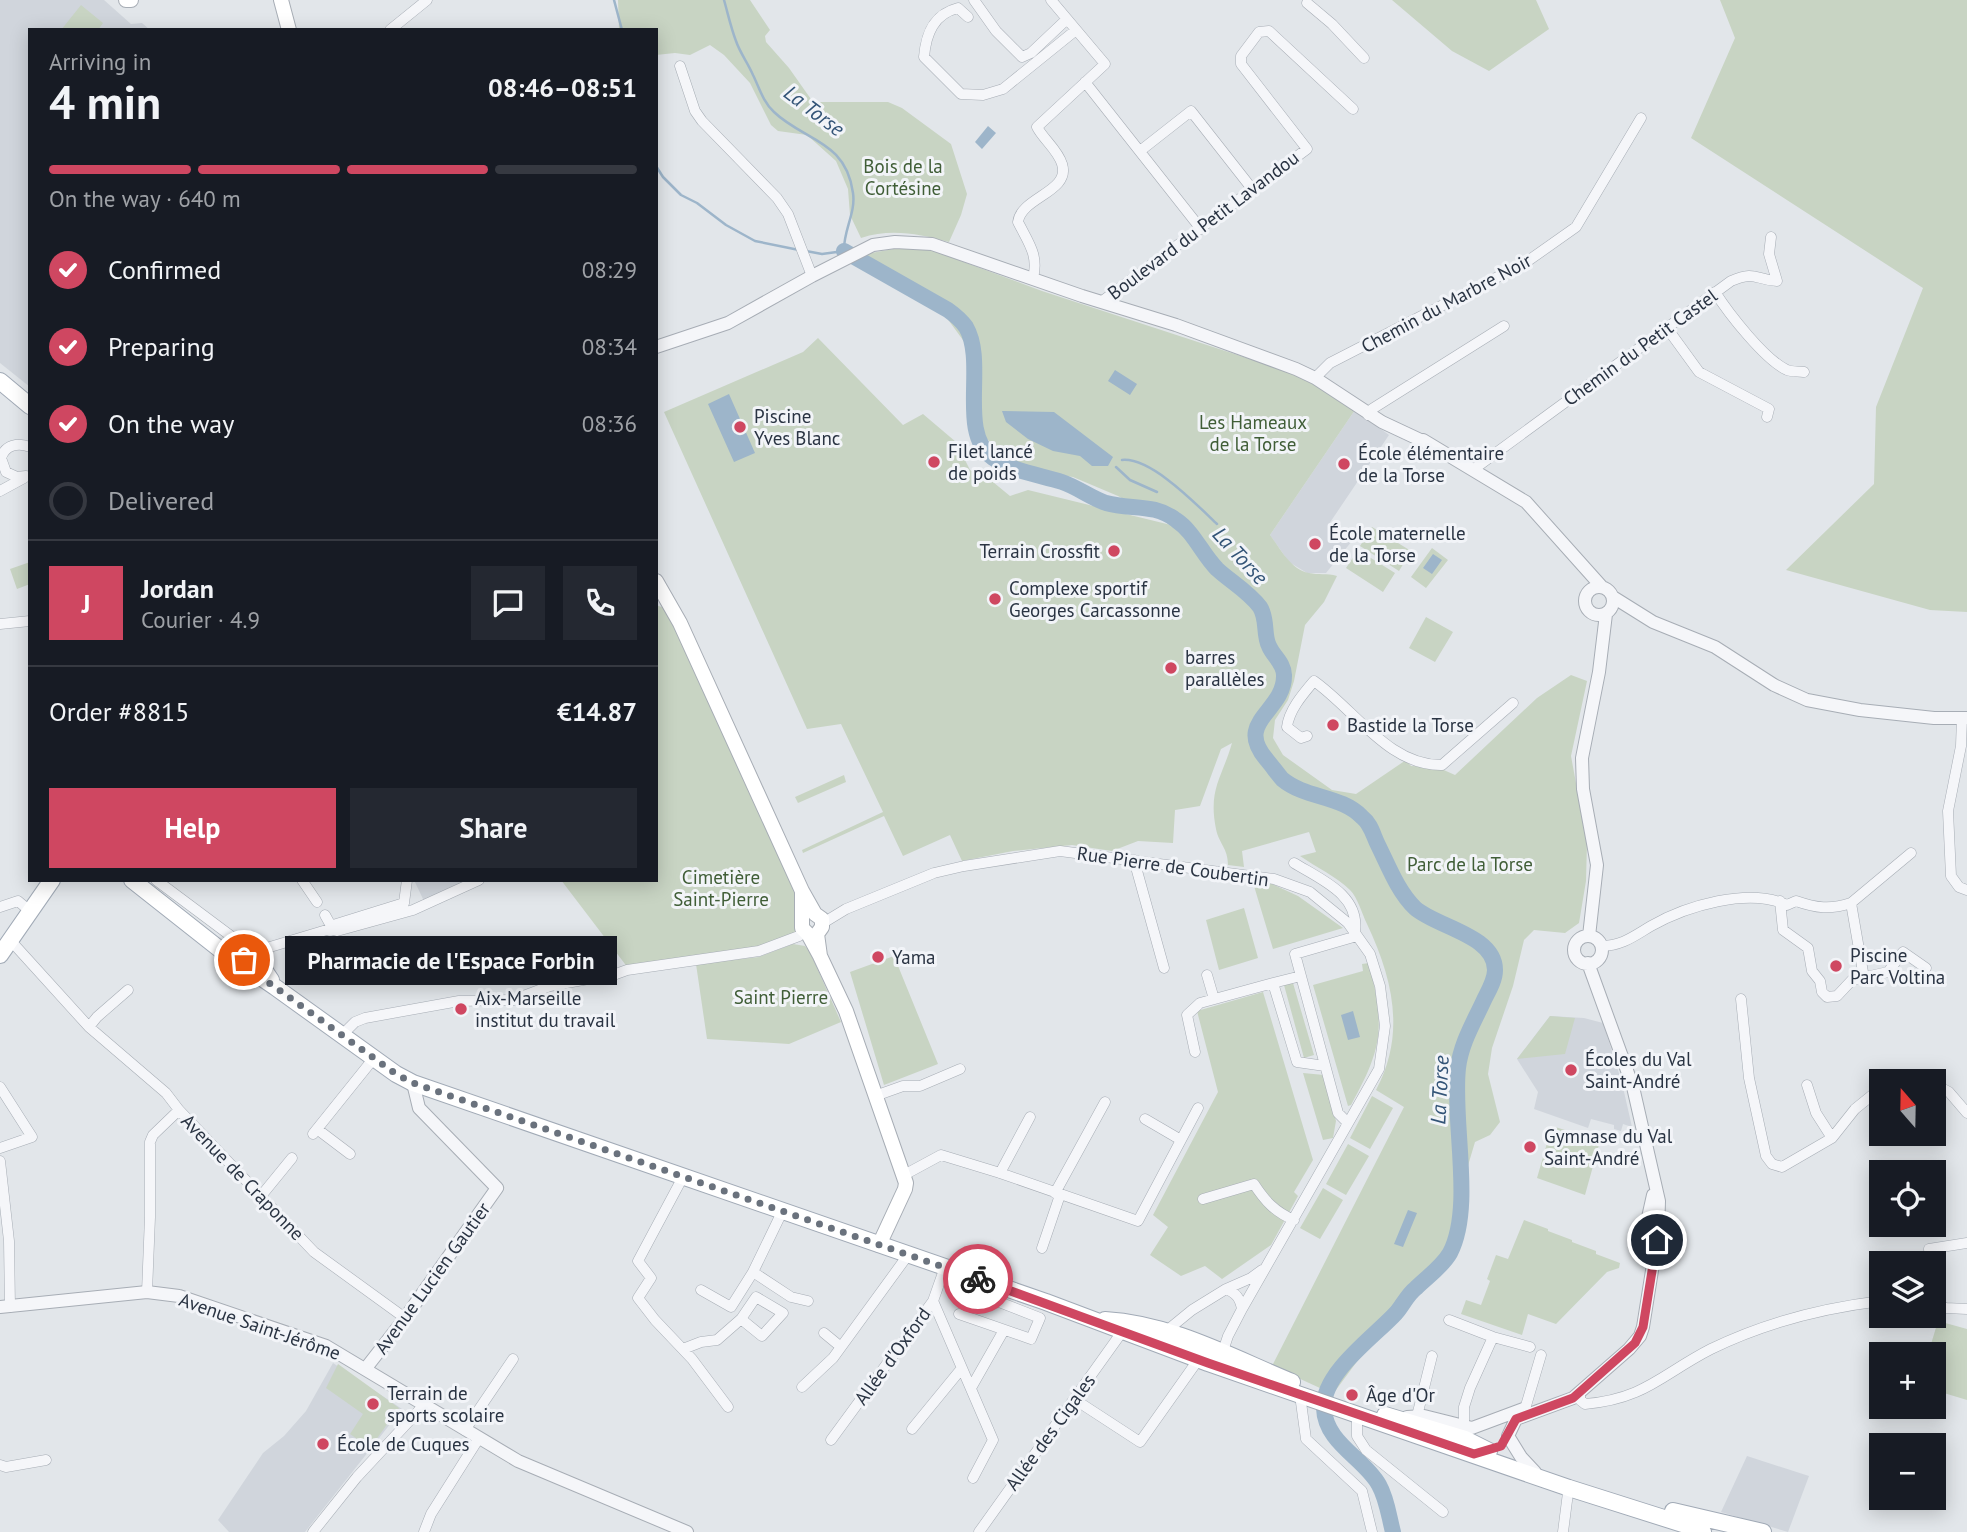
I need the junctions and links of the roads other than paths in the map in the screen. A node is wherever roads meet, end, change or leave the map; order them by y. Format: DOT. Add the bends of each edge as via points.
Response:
graph roads {
  1 [pos="126,0"];
  2 [pos="131,0"];
  3 [pos="281,0"];
  4 [pos="427,0"];
  5 [pos="974,0"];
  6 [pos="1051,0"];
  7 [pos="1307,3"];
  8 [pos="968,17"];
  9 [pos="1066,19"];
  10 [pos="288,28"];
  11 [pos="392,28"];
  12 [pos="1076,30"];
  13 [pos="1364,58"];
  14 [pos="680,66"];
  15 [pos="1086,82"];
  16 [pos="1353,109"];
  17 [pos="1642,118"];
  18 [pos="1140,151"];
  19 [pos="1253,190"];
  20 [pos="1201,229"];
  21 [pos="1771,237"];
  22 [pos="812,276"];
  23 [pos="1033,278"];
  24 [pos="1715,292"];
  25 [pos="1101,302"];
  26 [pos="1504,326"];
  27 [pos="1667,327"];
  28 [pos="658,346"];
  29 [pos="1804,372"];
  30 [pos="1315,378"];
  31 [pos="0,381"];
  32 [pos="28,404"];
  33 [pos="1370,412"];
  34 [pos="1767,417"];
  35 [pos="28,446"];
  36 [pos="0,463"];
  37 [pos="1474,469"];
  38 [pos="28,475"];
  39 [pos="0,491"];
  40 [pos="1583,564"];
  41 [pos="658,584"];
  42 [pos="1602,587"];
  43 [pos="1588,592"];
  44 [pos="1606,608"];
  45 [pos="28,621"];
  46 [pos="0,624"];
  47 [pos="1513,703"];
  48 [pos="1965,718"];
  49 [pos="1307,736"];
  50 [pos="1911,853"];
  51 [pos="1134,860"];
  52 [pos="1294,863"];
  53 [pos="51,882"];
  54 [pos="135,882"];
  55 [pos="159,882"];
  56 [pos="303,882"];
  57 [pos="407,882"];
  58 [pos="475,882"];
  59 [pos="1967,890"];
  60 [pos="1780,901"];
  61 [pos="317,902"];
  62 [pos="1851,903"];
  63 [pos="0,907"];
  64 [pos="31,912"];
  65 [pos="326,915"];
  66 [pos="815,924"];
  67 [pos="330,927"];
  68 [pos="1356,934"];
  69 [pos="1589,936"];
  70 [pos="11,942"];
  71 [pos="1601,946"];
  72 [pos="0,955"];
  73 [pos="252,963"];
  74 [pos="1588,963"];
  75 [pos="1164,968"];
  76 [pos="1926,968"];
  77 [pos="1207,975"];
  78 [pos="1301,976"];
  79 [pos="1864,978"];
  80 [pos="1273,983"];
  81 [pos="128,990"];
  82 [pos="1214,999"];
  83 [pos="1741,999"];
  84 [pos="89,1027"];
  85 [pos="342,1035"];
  86 [pos="1195,1052"];
  87 [pos="374,1058"];
  88 [pos="1325,1066"];
  89 [pos="960,1069"];
  90 [pos="413,1083"];
  91 [pos="1807,1085"];
  92 [pos="0,1087"];
  93 [pos="430,1089"];
  94 [pos="1946,1090"];
  95 [pos="874,1096"];
  96 [pos="1869,1098"];
  97 [pos="1105,1102"];
  98 [pos="1198,1108"];
  99 [pos="179,1110"];
  100 [pos="1967,1113"];
  101 [pos="1030,1117"];
  102 [pos="430,1118"];
  103 [pos="1145,1119"];
  104 [pos="1348,1123"];
  105 [pos="1832,1138"];
  106 [pos="1181,1140"];
  107 [pos="0,1148"];
  108 [pos="349,1154"];
  109 [pos="292,1158"];
  110 [pos="0,1161"];
  111 [pos="1000,1173"];
  112 [pos="684,1175"];
  113 [pos="904,1175"];
  114 [pos="1057,1194"];
  115 [pos="261,1195"];
  116 [pos="1203,1199"];
  117 [pos="783,1210"];
  118 [pos="1294,1220"];
  119 [pos="1967,1243"];
  120 [pos="879,1245"];
  121 [pos="1042,1248"];
  122 [pos="1929,1251"];
  123 [pos="908,1255"];
  124 [pos="1270,1263"];
  125 [pos="945,1267"];
  126 [pos="753,1272"];
  127 [pos="1226,1289"];
  128 [pos="701,1290"];
  129 [pos="147,1292"];
  130 [pos="976,1293"];
  131 [pos="808,1301"];
  132 [pos="933,1301"];
  133 [pos="1869,1303"];
  134 [pos="5,1307"];
  135 [pos="1946,1308"];
  136 [pos="1242,1309"];
  137 [pos="1967,1309"];
  138 [pos="959,1314"];
  139 [pos="405,1318"];
  140 [pos="741,1319"];
  141 [pos="1449,1320"];
  142 [pos="1125,1327"];
  143 [pos="1004,1330"];
  144 [pos="1161,1330"];
  145 [pos="824,1333"];
  146 [pos="1493,1336"];
  147 [pos="841,1347"];
  148 [pos="1530,1347"];
  149 [pos="683,1349"];
  150 [pos="1223,1351"];
  151 [pos="1541,1355"];
  152 [pos="1432,1356"];
  153 [pos="513,1359"];
  154 [pos="1198,1360"];
  155 [pos="366,1368"];
  156 [pos="962,1368"];
  157 [pos="1262,1376"];
  158 [pos="802,1387"];
  159 [pos="971,1388"];
  160 [pos="1580,1391"];
  161 [pos="1300,1395"];
  162 [pos="1074,1399"];
  163 [pos="1324,1399"];
  164 [pos="1590,1403"];
  165 [pos="424,1405"];
  166 [pos="728,1407"];
  167 [pos="1551,1407"];
  168 [pos="1525,1409"];
  169 [pos="1356,1415"];
  170 [pos="1405,1417"];
  171 [pos="1482,1426"];
  172 [pos="1464,1427"];
  173 [pos="912,1429"];
  174 [pos="465,1430"];
  175 [pos="1417,1436"];
  176 [pos="1508,1436"];
  177 [pos="479,1438"];
  178 [pos="831,1440"];
  179 [pos="1482,1453"];
  180 [pos="46,1460"];
  181 [pos="0,1465"];
  182 [pos="1535,1472"];
  183 [pos="973,1478"];
  184 [pos="1569,1486"];
  185 [pos="1443,1512"];
  186 [pos="1736,1529"];
  187 [pos="313,1532"];
  188 [pos="424,1532"];
  189 [pos="687,1532"];
  190 [pos="979,1532"];
  191 [pos="1371,1532"];
  192 [pos="1563,1532"];
  193 [pos="1703,1532"];
  194 [pos="1763,1532"];
  1 -- 2 [label="main road"];
  3 -- 10 [label="main road"];
  4 -- 11 [label="street"];
  5 -- 9 [label="street" via="1022,57"];
  6 -- 9 [label="street"];
  7 -- 13 [label="street"];
  8 -- 12 [label="street" via="958,8 946,11 935,22 925,45 924,57 961,94 983,95 1003,89"];
  9 -- 12 [label="street"];
  12 -- 15 [label="street" via="1105,64"];
  14 -- 22 [label="street" via="702,121 788,214"];
  15 -- 18 [label="street"];
  15 -- 23 [label="street" via="1037,127 1059,157 1063,171 1058,183 1018,216 1035,257"];
  16 -- 19 [label="street, Boulevard du Petit Lavandou" via="1269,31 1259,32 1241,56 1241,64 1307,149"];
  17 -- 30 [label="street, Chemin du Marbre Noir" via="1576,227 1525,263 1331,363"];
  18 -- 19 [label="street" via="1191,111"];
  18 -- 20 [label="street"];
  19 -- 20 [label="street, Boulevard du Petit Lavandou"];
  20 -- 25 [label="street, Boulevard du Petit Lavandou"];
  21 -- 24 [label="street, Chemin du Petit Castel" via="1769,254 1777,281 1744,275"];
  22 -- 23 [label="street" via="887,242 933,244"];
  22 -- 28 [label="street" via="728,323"];
  23 -- 25 [label="street"];
  24 -- 27 [label="street, Chemin du Petit Castel"];
  24 -- 29 [label="street" via="1773,360 1789,370"];
  25 -- 30 [label="street"];
  26 -- 33 [label="street"];
  27 -- 34 [label="street" via="1699,372 1769,409"];
  27 -- 37 [label="street, Chemin du Petit Castel"];
  30 -- 33 [label="street"];
  31 -- 32 [label="main road"];
  33 -- 37 [label="street"];
  35 -- 36 [label="street" via="8,448"];
  36 -- 38 [label="street" via="11,475"];
  37 -- 40 [label="street" via="1526,502"];
  38 -- 39 [label="street"];
  40 -- 42 [label="street"];
  40 -- 43 [label="street"];
  41 -- 66 [label="main road"];
  42 -- 43 [label="street"];
  42 -- 44 [label="street" via="1611,592"];
  43 -- 44 [label="street" via="1586,605"];
  44 -- 48 [label="street" via="1633,608 1653,622 1715,647 1807,700 1860,710"];
  44 -- 69 [label="street" via="1582,758 1597,865"];
  45 -- 46 [label="street"];
  47 -- 49 [label="street" via="1442,765 1426,765 1384,743 1314,681 1301,696 1287,727 1301,738"];
  48 -- 59 [label="street" via="1948,811 1951,876"];
  50 -- 62 [label="street"];
  51 -- 66 [label="street, Rue Pierre de Coubertin" via="1060,851 964,866 902,885"];
  51 -- 68 [label="street, Rue Pierre de Coubertin" via="1274,879 1310,892"];
  51 -- 75 [label="street"];
  52 -- 68 [label="street" via="1342,893 1357,918"];
  53 -- 64 [label="main road"];
  54 -- 73 [label="main road" via="215,944"];
  55 -- 73 [label="street" via="251,951"];
  56 -- 61 [label="street"];
  57 -- 67 [label="street" via="404,903"];
  58 -- 67 [label="street" via="413,910 337,930"];
  60 -- 62 [label="street" via="1818,909"];
  60 -- 71 [label="street" via="1718,901 1668,918 1623,943"];
  60 -- 79 [label="street" via="1783,930 1808,948 1812,971 1827,997 1837,996 1847,982"];
  62 -- 79 [label="street"];
  63 -- 64 [label="street" via="18,901"];
  64 -- 70 [label="main road"];
  65 -- 67 [label="street"];
  66 -- 85 [label="street, Rue Pierre de Coubertin" via="799,936 759,951 627,970 550,986 513,1000 459,1001 359,1019"];
  66 -- 95 [label="main road" via="820,956 857,1038"];
  67 -- 73 [label="street" via="270,947"];
  68 -- 78 [label="street" via="1295,954"];
  68 -- 104 [label="street, Rue Pierre de Coubertin" via="1370,954 1385,1026 1378,1069"];
  69 -- 71 [label="street"];
  69 -- 74 [label="street" via="1580,938 1574,947 1577,958"];
  70 -- 72 [label="main road"];
  70 -- 84 [label="street, Avenue de Craponne"];
  71 -- 74 [label="street" via="1598,958"];
  73 -- 85 [label="main road" via="275,987"];
  74 -- 160 [label="street" via="1633,1087 1654,1187 1645,1231 1651,1274 1640,1336"];
  76 -- 79 [label="street" via="1903,952 1888,972"];
  77 -- 82 [label="street"];
  78 -- 80 [label="street"];
  78 -- 88 [label="street"];
  80 -- 82 [label="street"];
  80 -- 88 [label="street" via="1297,1062"];
  81 -- 84 [label="street"];
  82 -- 86 [label="street" via="1200,1003 1187,1015"];
  83 -- 105 [label="street" via="1749,1078 1766,1156 1782,1167"];
  84 -- 99 [label="street, Avenue de Craponne" via="166,1093"];
  85 -- 87 [label="main road"];
  87 -- 90 [label="main road"];
  87 -- 108 [label="street" via="315,1131"];
  88 -- 104 [label="street" via="1338,1113"];
  89 -- 95 [label="street" via="920,1086 902,1086"];
  90 -- 93 [label="main road"];
  90 -- 102 [label="street" via="419,1108"];
  91 -- 105 [label="street" via="1816,1113"];
  92 -- 107 [label="street" via="32,1137"];
  93 -- 102 [label="street"];
  93 -- 112 [label="main road"];
  94 -- 100 [label="street"];
  95 -- 113 [label="main road"];
  96 -- 105 [label="street"];
  97 -- 114 [label="street"];
  98 -- 106 [label="street"];
  99 -- 115 [label="street, Avenue de Craponne"];
  99 -- 129 [label="street" via="150,1142"];
  101 -- 111 [label="street"];
  102 -- 139 [label="street, Avenue Lucien Gautier" via="497,1188"];
  103 -- 106 [label="street"];
  104 -- 118 [label="street, Rue Pierre de Coubertin"];
  106 -- 114 [label="street" via="1139,1221"];
  109 -- 115 [label="street"];
  110 -- 134 [label="street" via="9,1241"];
  111 -- 113 [label="street" via="941,1155"];
  111 -- 114 [label="street"];
  112 -- 117 [label="main road"];
  112 -- 149 [label="street" via="638,1261 651,1278 638,1298"];
  113 -- 120 [label="main road" via="905,1189"];
  114 -- 121 [label="street"];
  115 -- 139 [label="street, Avenue de Craponne" via="314,1252"];
  116 -- 118 [label="street" via="1254,1184 1266,1203"];
  117 -- 120 [label="main road"];
  117 -- 126 [label="street"];
  118 -- 124 [label="street, Rue Pierre de Coubertin"];
  119 -- 122 [label="street"];
  120 -- 123 [label="main road"];
  123 -- 125 [label="main road"];
  123 -- 147 [label="street"];
  124 -- 127 [label="street" via="1251,1279"];
  124 -- 136 [label="street, Rue Pierre de Coubertin"];
  125 -- 132 [label="street, Allée d'Oxford"];
  125 -- 142 [label="main road"];
  126 -- 128 [label="street" via="731,1307"];
  126 -- 131 [label="street" via="791,1297"];
  127 -- 136 [label="street" via="1239,1297"];
  127 -- 144 [label="street"];
  129 -- 134 [label="street, Avenue Saint-Jérôme"];
  129 -- 155 [label="street, Avenue Saint-Jérôme" via="179,1296 326,1346"];
  130 -- 143 [label="street" via="1040,1318 1031,1339"];
  132 -- 156 [label="street"];
  132 -- 178 [label="street, Allée d'Oxford"];
  133 -- 164 [label="street" via="1763,1327 1710,1350 1645,1389 1615,1401"];
  135 -- 137 [label="street"];
  136 -- 150 [label="street, Rue Pierre de Coubertin"];
  138 -- 143 [label="street"];
  139 -- 155 [label="street, Avenue Lucien Gautier"];
  140 -- 149 [label="street" via="717,1340"];
  141 -- 146 [label="street"];
  142 -- 144 [label="main road"];
  142 -- 154 [label="main road"];
  142 -- 162 [label="street, Allée des Cigales"];
  143 -- 159 [label="street"];
  144 -- 150 [label="main road"];
  145 -- 147 [label="street"];
  146 -- 148 [label="street"];
  146 -- 172 [label="street" via="1464,1407"];
  147 -- 158 [label="street"];
  149 -- 166 [label="street"];
  150 -- 157 [label="main road"];
  151 -- 168 [label="street"];
  152 -- 170 [label="street"];
  153 -- 174 [label="street"];
  154 -- 157 [label="main road"];
  154 -- 162 [label="street" via="1140,1441"];
  155 -- 165 [label="street, Avenue Saint-Jérôme"];
  156 -- 159 [label="street"];
  156 -- 173 [label="street"];
  157 -- 161 [label="main road"];
  157 -- 163 [label="main road"];
  159 -- 183 [label="street" via="993,1440"];
  160 -- 164 [label="street"];
  160 -- 167 [label="street"];
  160 -- 168 [label="street"];
  161 -- 163 [label="main road"];
  161 -- 191 [label="street" via="1306,1439 1363,1491"];
  162 -- 190 [label="street, Allée des Cigales"];
  163 -- 169 [label="main road"];
  163 -- 170 [label="main road"];
  164 -- 167 [label="street"];
  165 -- 174 [label="street, Avenue Saint-Jérôme"];
  165 -- 187 [label="street"];
  167 -- 176 [label="street" via="1516,1419"];
  168 -- 171 [label="street"];
  169 -- 175 [label="main road"];
  169 -- 185 [label="street" via="1357,1436 1366,1450"];
  170 -- 172 [label="street"];
  170 -- 175 [label="street"];
  170 -- 179 [label="main road" via="1465,1439"];
  171 -- 172 [label="street"];
  171 -- 176 [label="street" via="1498,1427"];
  174 -- 177 [label="street, Avenue Saint-Jérôme"];
  175 -- 179 [label="main road"];
  176 -- 179 [label="street" via="1501,1446"];
  176 -- 182 [label="street"];
  177 -- 188 [label="street"];
  177 -- 189 [label="street, Avenue Saint-Jérôme" via="518,1461"];
  179 -- 182 [label="main road"];
  179 -- 184 [label="main road"];
  180 -- 181 [label="street" via="6,1468"];
  182 -- 184 [label="main road"];
  184 -- 186 [label="main road"];
  184 -- 192 [label="street"];
  184 -- 193 [label="main road"];
  186 -- 194 [label="main road"];
}
